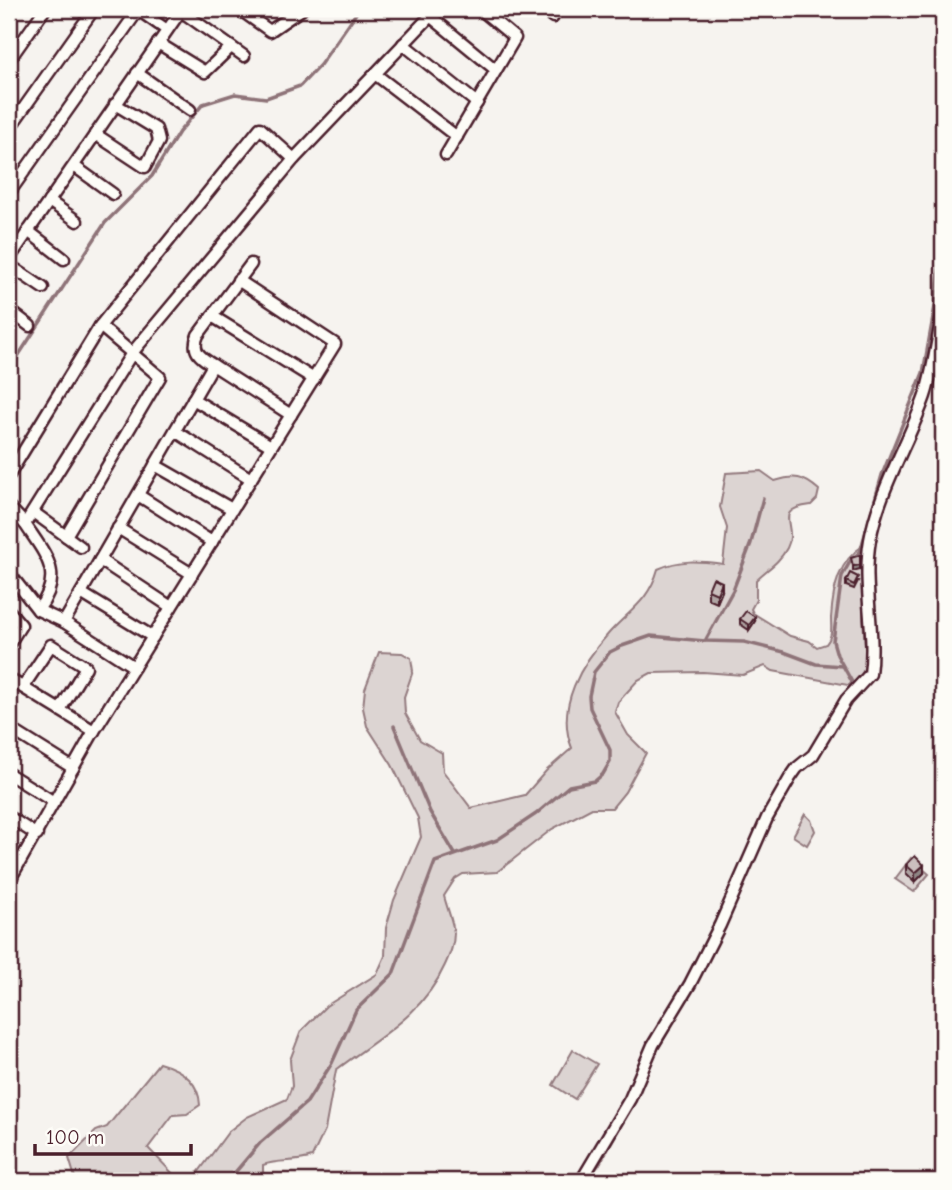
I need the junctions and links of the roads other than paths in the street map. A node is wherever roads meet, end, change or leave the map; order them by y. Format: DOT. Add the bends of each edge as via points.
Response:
graph roads {
  1 [pos="45,9"];
  2 [pos="94,9"];
  3 [pos="138,9"];
  4 [pos="239,9"];
  5 [pos="302,9"];
  6 [pos="480,9"];
  7 [pos="543,9"];
  8 [pos="182,10"];
  9 [pos="434,12"];
  10 [pos="552,17"];
  11 [pos="167,30"];
  12 [pos="158,43"];
  13 [pos="403,44"];
  14 [pos="231,47"];
  15 [pos="244,56"];
  16 [pos="9,60"];
  17 [pos="496,70"];
  18 [pos="137,73"];
  19 [pos="375,74"];
  20 [pos="477,103"];
  21 [pos="115,104"];
  22 [pos="190,110"];
  23 [pos="9,129"];
  24 [pos="95,134"];
  25 [pos="457,137"];
  26 [pos="446,155"];
  27 [pos="294,159"];
  28 [pos="74,166"];
  29 [pos="9,193"];
  30 [pos="113,194"];
  31 [pos="49,201"];
  32 [pos="77,220"];
  33 [pos="28,231"];
  34 [pos="9,258"];
  35 [pos="64,259"];
  36 [pos="251,264"];
  37 [pos="9,265"];
  38 [pos="238,280"];
  39 [pos="43,288"];
  40 [pos="9,310"];
  41 [pos="943,312"];
  42 [pos="212,316"];
  43 [pos="30,326"];
  44 [pos="100,326"];
  45 [pos="132,353"];
  46 [pos="213,365"];
  47 [pos="314,379"];
  48 [pos="193,400"];
  49 [pos="291,415"];
  50 [pos="175,431"];
  51 [pos="271,446"];
  52 [pos="155,464"];
  53 [pos="9,475"];
  54 [pos="251,480"];
  55 [pos="138,495"];
  56 [pos="9,506"];
  57 [pos="232,509"];
  58 [pos="33,512"];
  59 [pos="25,524"];
  60 [pos="118,528"];
  61 [pos="66,536"];
  62 [pos="212,542"];
  63 [pos="81,547"];
  64 [pos="100,560"];
  65 [pos="9,573"];
  66 [pos="192,574"];
  67 [pos="81,593"];
  68 [pos="171,607"];
  69 [pos="37,610"];
  70 [pos="9,611"];
  71 [pos="64,622"];
  72 [pos="153,637"];
  73 [pos="9,644"];
  74 [pos="134,667"];
  75 [pos="9,678"];
  76 [pos="23,687"];
  77 [pos="60,710"];
  78 [pos="9,728"];
  79 [pos="94,731"];
  80 [pos="73,768"];
  81 [pos="9,774"];
  82 [pos="54,802"];
  83 [pos="9,817"];
  84 [pos="37,835"];
  85 [pos="9,881"];
  86 [pos="581,1181"];
  1 -- 16 [label="street"];
  2 -- 23 [label="street"];
  3 -- 11 [label="street"];
  3 -- 29 [label="street"];
  4 -- 5 [label="street" via="270,31"];
  6 -- 17 [label="street" via="515,38"];
  7 -- 10 [label="street"];
  8 -- 11 [label="street"];
  8 -- 14 [label="street"];
  9 -- 13 [label="street"];
  9 -- 17 [label="street"];
  11 -- 12 [label="street"];
  12 -- 14 [label="street" via="205,72"];
  12 -- 18 [label="street"];
  13 -- 19 [label="street"];
  13 -- 20 [label="street"];
  14 -- 15 [label="street"];
  17 -- 20 [label="street"];
  18 -- 21 [label="street"];
  18 -- 22 [label="street"];
  19 -- 25 [label="street"];
  19 -- 27 [label="street"];
  20 -- 25 [label="street"];
  21 -- 24 [label="street"];
  21 -- 24 [label="street" via="156,129 159,141 145,167"];
  24 -- 28 [label="street"];
  25 -- 26 [label="street"];
  27 -- 44 [label="street" via="260,128"];
  27 -- 45 [label="street"];
  28 -- 30 [label="street"];
  28 -- 31 [label="street"];
  31 -- 32 [label="street"];
  31 -- 33 [label="street"];
  33 -- 34 [label="street"];
  33 -- 35 [label="street"];
  36 -- 38 [label="street"];
  37 -- 39 [label="street"];
  38 -- 42 [label="street"];
  38 -- 47 [label="street" via="335,344"];
  40 -- 43 [label="street"];
  41 -- 86 [label="street" via="924,397 870,540 870,674 846,700 813,755 797,768 767,818 690,984"];
  42 -- 46 [label="street" via="195,343 199,357"];
  42 -- 47 [label="street"];
  44 -- 45 [label="street"];
  44 -- 53 [label="street"];
  45 -- 58 [label="street"];
  45 -- 61 [label="street" via="160,377"];
  46 -- 48 [label="street"];
  46 -- 49 [label="street"];
  47 -- 49 [label="street"];
  48 -- 50 [label="street"];
  48 -- 51 [label="street"];
  49 -- 51 [label="street"];
  50 -- 52 [label="street"];
  50 -- 54 [label="street"];
  51 -- 54 [label="street"];
  52 -- 55 [label="street"];
  52 -- 57 [label="street"];
  54 -- 57 [label="street"];
  55 -- 60 [label="street"];
  55 -- 62 [label="street"];
  56 -- 59 [label="street"];
  57 -- 62 [label="street"];
  58 -- 59 [label="street"];
  58 -- 61 [label="street"];
  59 -- 69 [label="street" via="49,560 50,594"];
  60 -- 64 [label="street"];
  60 -- 66 [label="street"];
  61 -- 63 [label="street"];
  62 -- 66 [label="street"];
  64 -- 67 [label="street"];
  64 -- 68 [label="street"];
  65 -- 69 [label="street"];
  66 -- 68 [label="street"];
  67 -- 71 [label="street"];
  67 -- 72 [label="street"];
  68 -- 72 [label="street"];
  69 -- 71 [label="street"];
  70 -- 73 [label="street" via="21,625"];
  71 -- 74 [label="street"];
  72 -- 74 [label="street"];
  74 -- 79 [label="street"];
  75 -- 76 [label="street"];
  76 -- 77 [label="street"];
  76 -- 77 [label="street" via="51,645 86,667"];
  77 -- 79 [label="street"];
  78 -- 80 [label="street"];
  79 -- 80 [label="street"];
  80 -- 82 [label="street"];
  81 -- 82 [label="street"];
  82 -- 84 [label="street"];
  83 -- 84 [label="street"];
  84 -- 85 [label="street"];
}
